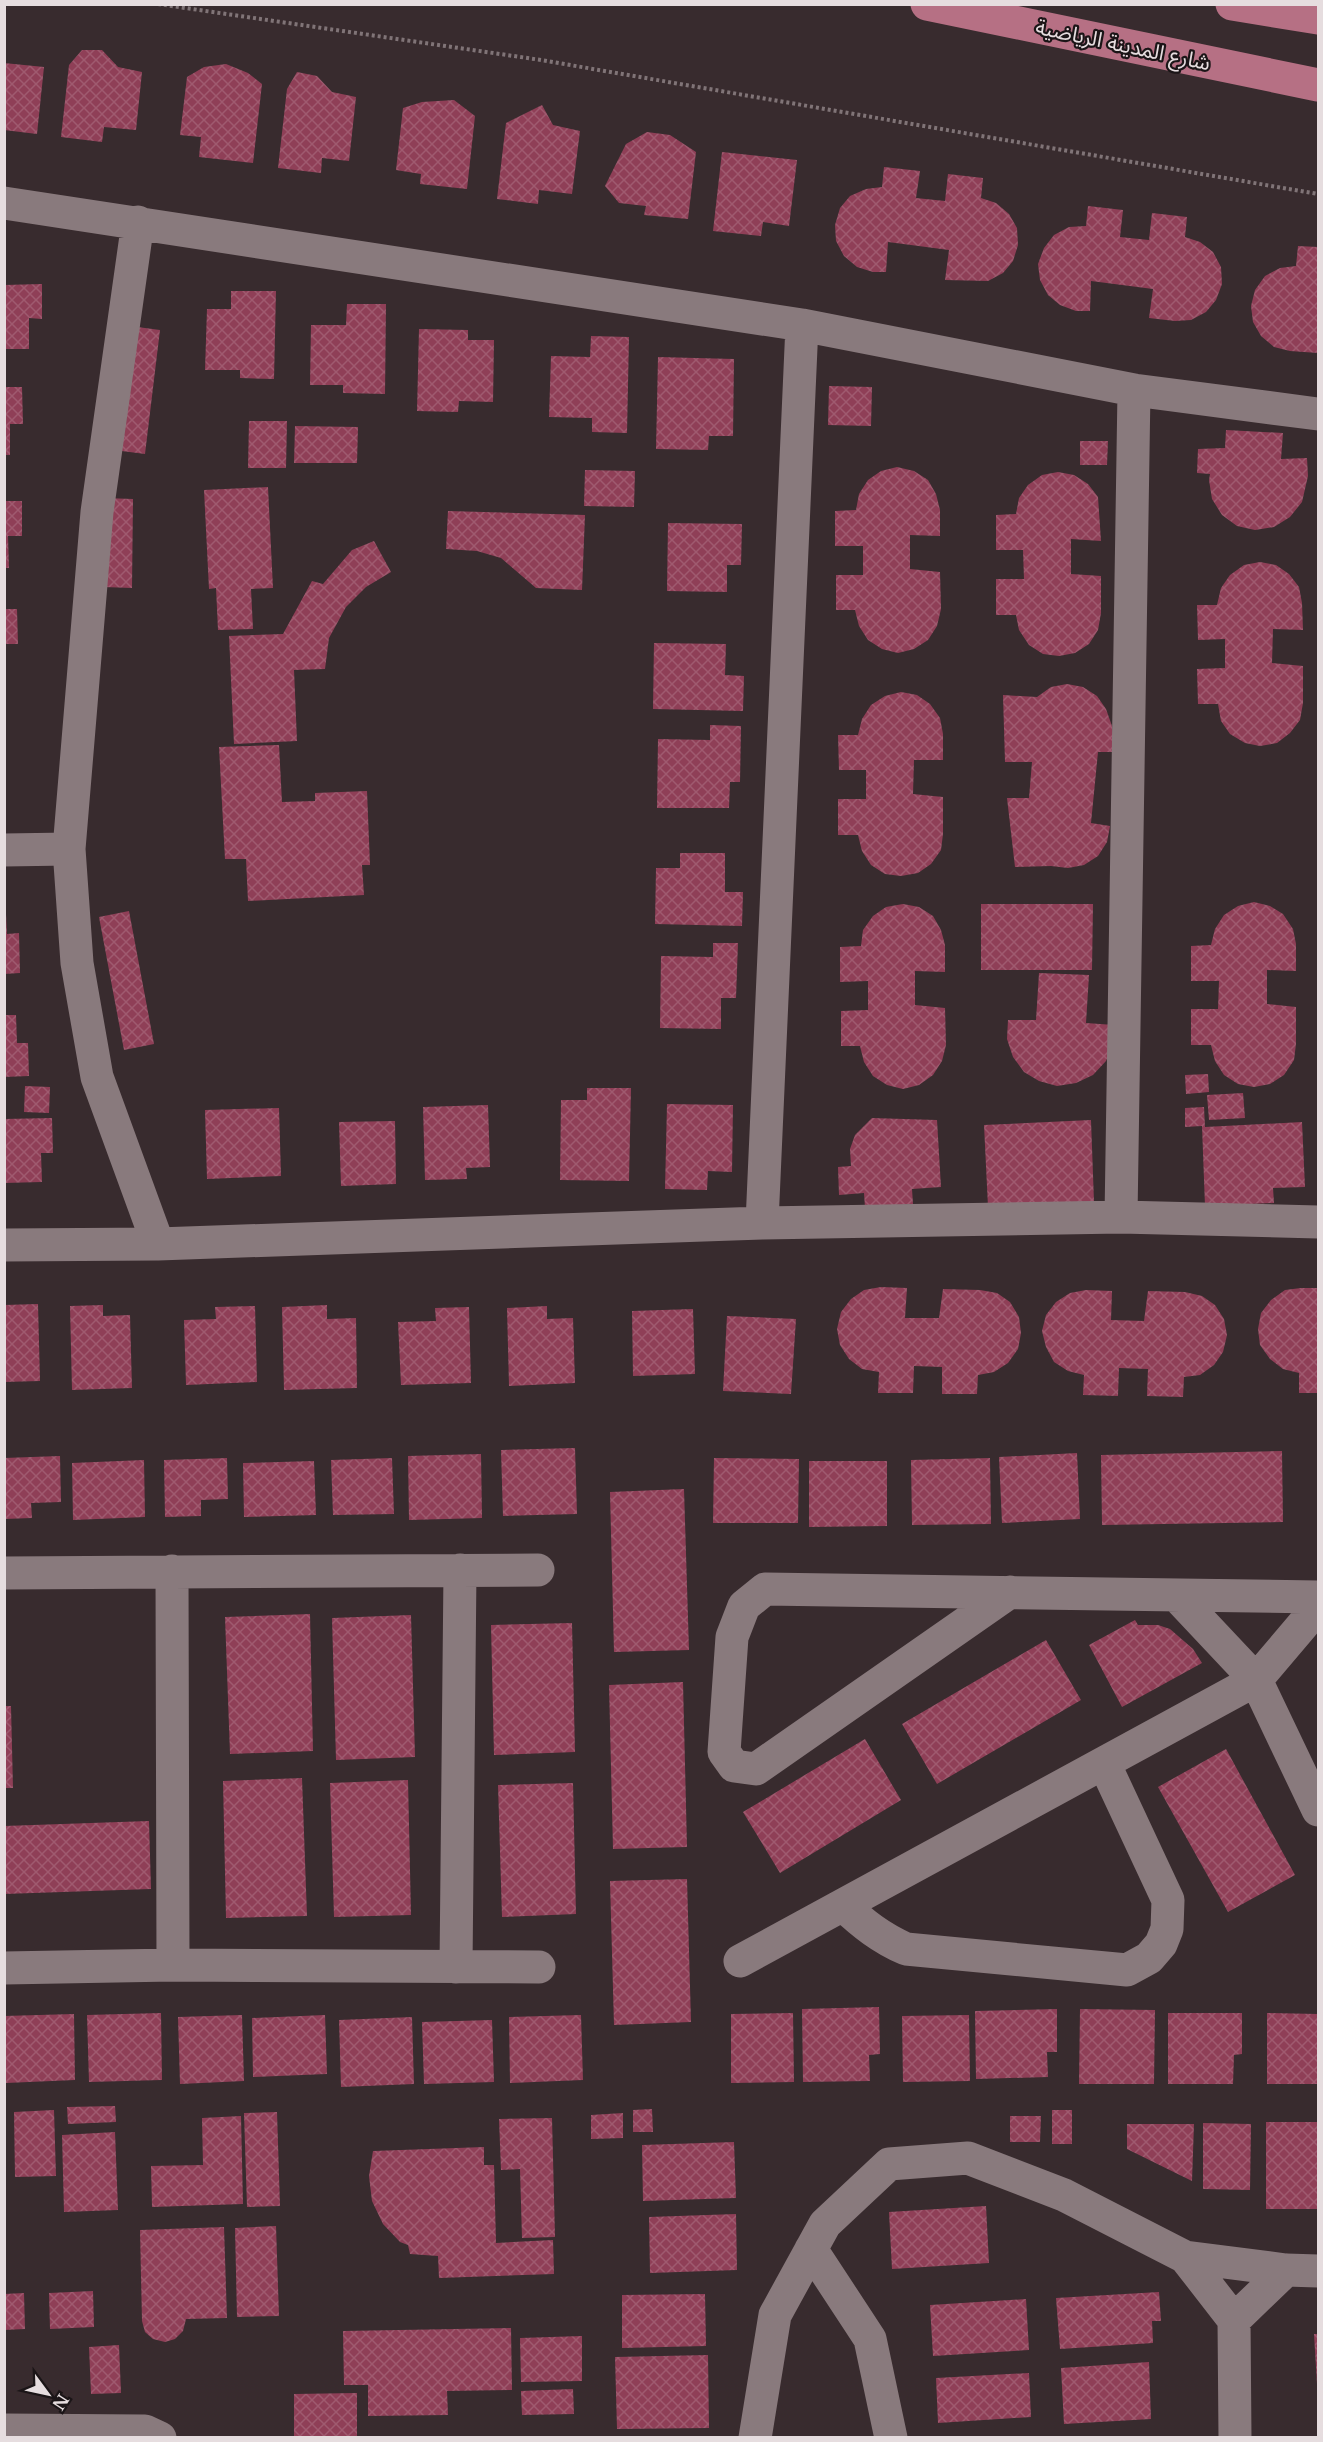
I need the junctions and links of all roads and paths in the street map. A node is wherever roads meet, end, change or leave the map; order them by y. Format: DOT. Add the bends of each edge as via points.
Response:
graph roads {
  1 [pos="158,4"];
  2 [pos="927,4"];
  3 [pos="1232,4"];
  4 [pos="1318,18"];
  5 [pos="1318,86"];
  6 [pos="1318,194"];
  7 [pos="4,203"];
  8 [pos="138,222"];
  9 [pos="802,325"];
  10 [pos="1134,390"];
  11 [pos="1318,414"];
  12 [pos="69,849"];
  13 [pos="4,850"];
  14 [pos="1121,1217"];
  15 [pos="1318,1222"];
  16 [pos="762,1223"];
  17 [pos="158,1244"];
  18 [pos="4,1245"];
  19 [pos="460,1570"];
  20 [pos="538,1570"];
  21 [pos="172,1571"];
  22 [pos="4,1573"];
  23 [pos="1010,1592"];
  24 [pos="1177,1596"];
  25 [pos="1318,1597"];
  26 [pos="1318,1607"];
  27 [pos="1257,1680"];
  28 [pos="1104,1763"];
  29 [pos="1318,1810"];
  30 [pos="843,1905"];
  31 [pos="740,1961"];
  32 [pos="173,1965"];
  33 [pos="539,1966"];
  34 [pos="456,1967"];
  35 [pos="4,1968"];
  36 [pos="811,2249"];
  37 [pos="1185,2257"];
  38 [pos="1286,2270"];
  39 [pos="1318,2271"];
  40 [pos="1234,2320"];
  41 [pos="4,2430"];
  42 [pos="160,2438"];
  43 [pos="755,2438"];
  44 [pos="891,2438"];
  45 [pos="1235,2438"];
  1 -- 6 [label="path" via="541,60"];
  2 -- 5 [label="main road, شارع المدينة الرياضية"];
  3 -- 4 [label="main road"];
  7 -- 8 [label="street"];
  8 -- 9 [label="street"];
  8 -- 12 [label="street" via="97,512"];
  9 -- 10 [label="street"];
  9 -- 16 [label="street"];
  10 -- 11 [label="street"];
  10 -- 14 [label="street"];
  12 -- 13 [label="street"];
  12 -- 17 [label="street" via="77,963 97,1077"];
  14 -- 15 [label="street"];
  14 -- 16 [label="street"];
  16 -- 17 [label="street"];
  17 -- 18 [label="street"];
  19 -- 20 [label="street"];
  19 -- 21 [label="street"];
  19 -- 34 [label="street"];
  21 -- 22 [label="street"];
  21 -- 32 [label="street"];
  23 -- 23 [label="street" via="765,1589 744,1606 732,1637 724,1752 734,1766 756,1769"];
  23 -- 24 [label="street"];
  24 -- 25 [label="street"];
  24 -- 27 [label="street"];
  26 -- 27 [label="street"];
  27 -- 28 [label="street"];
  27 -- 29 [label="street"];
  28 -- 30 [label="street"];
  28 -- 30 [label="street" via="1168,1900 1167,1929 1161,1944 1149,1958 1127,1970 906,1949 883,1939"];
  30 -- 31 [label="street"];
  32 -- 34 [label="street"];
  32 -- 35 [label="street"];
  33 -- 34 [label="street"];
  36 -- 37 [label="street" via="825,2224 889,2164 968,2158 1064,2194"];
  36 -- 43 [label="street" via="775,2315"];
  36 -- 44 [label="street" via="870,2339"];
  37 -- 38 [label="street"];
  37 -- 40 [label="street"];
  38 -- 39 [label="street"];
  38 -- 40 [label="street"];
  40 -- 45 [label="street"];
  41 -- 42 [label="street" via="145,2431"];
}
